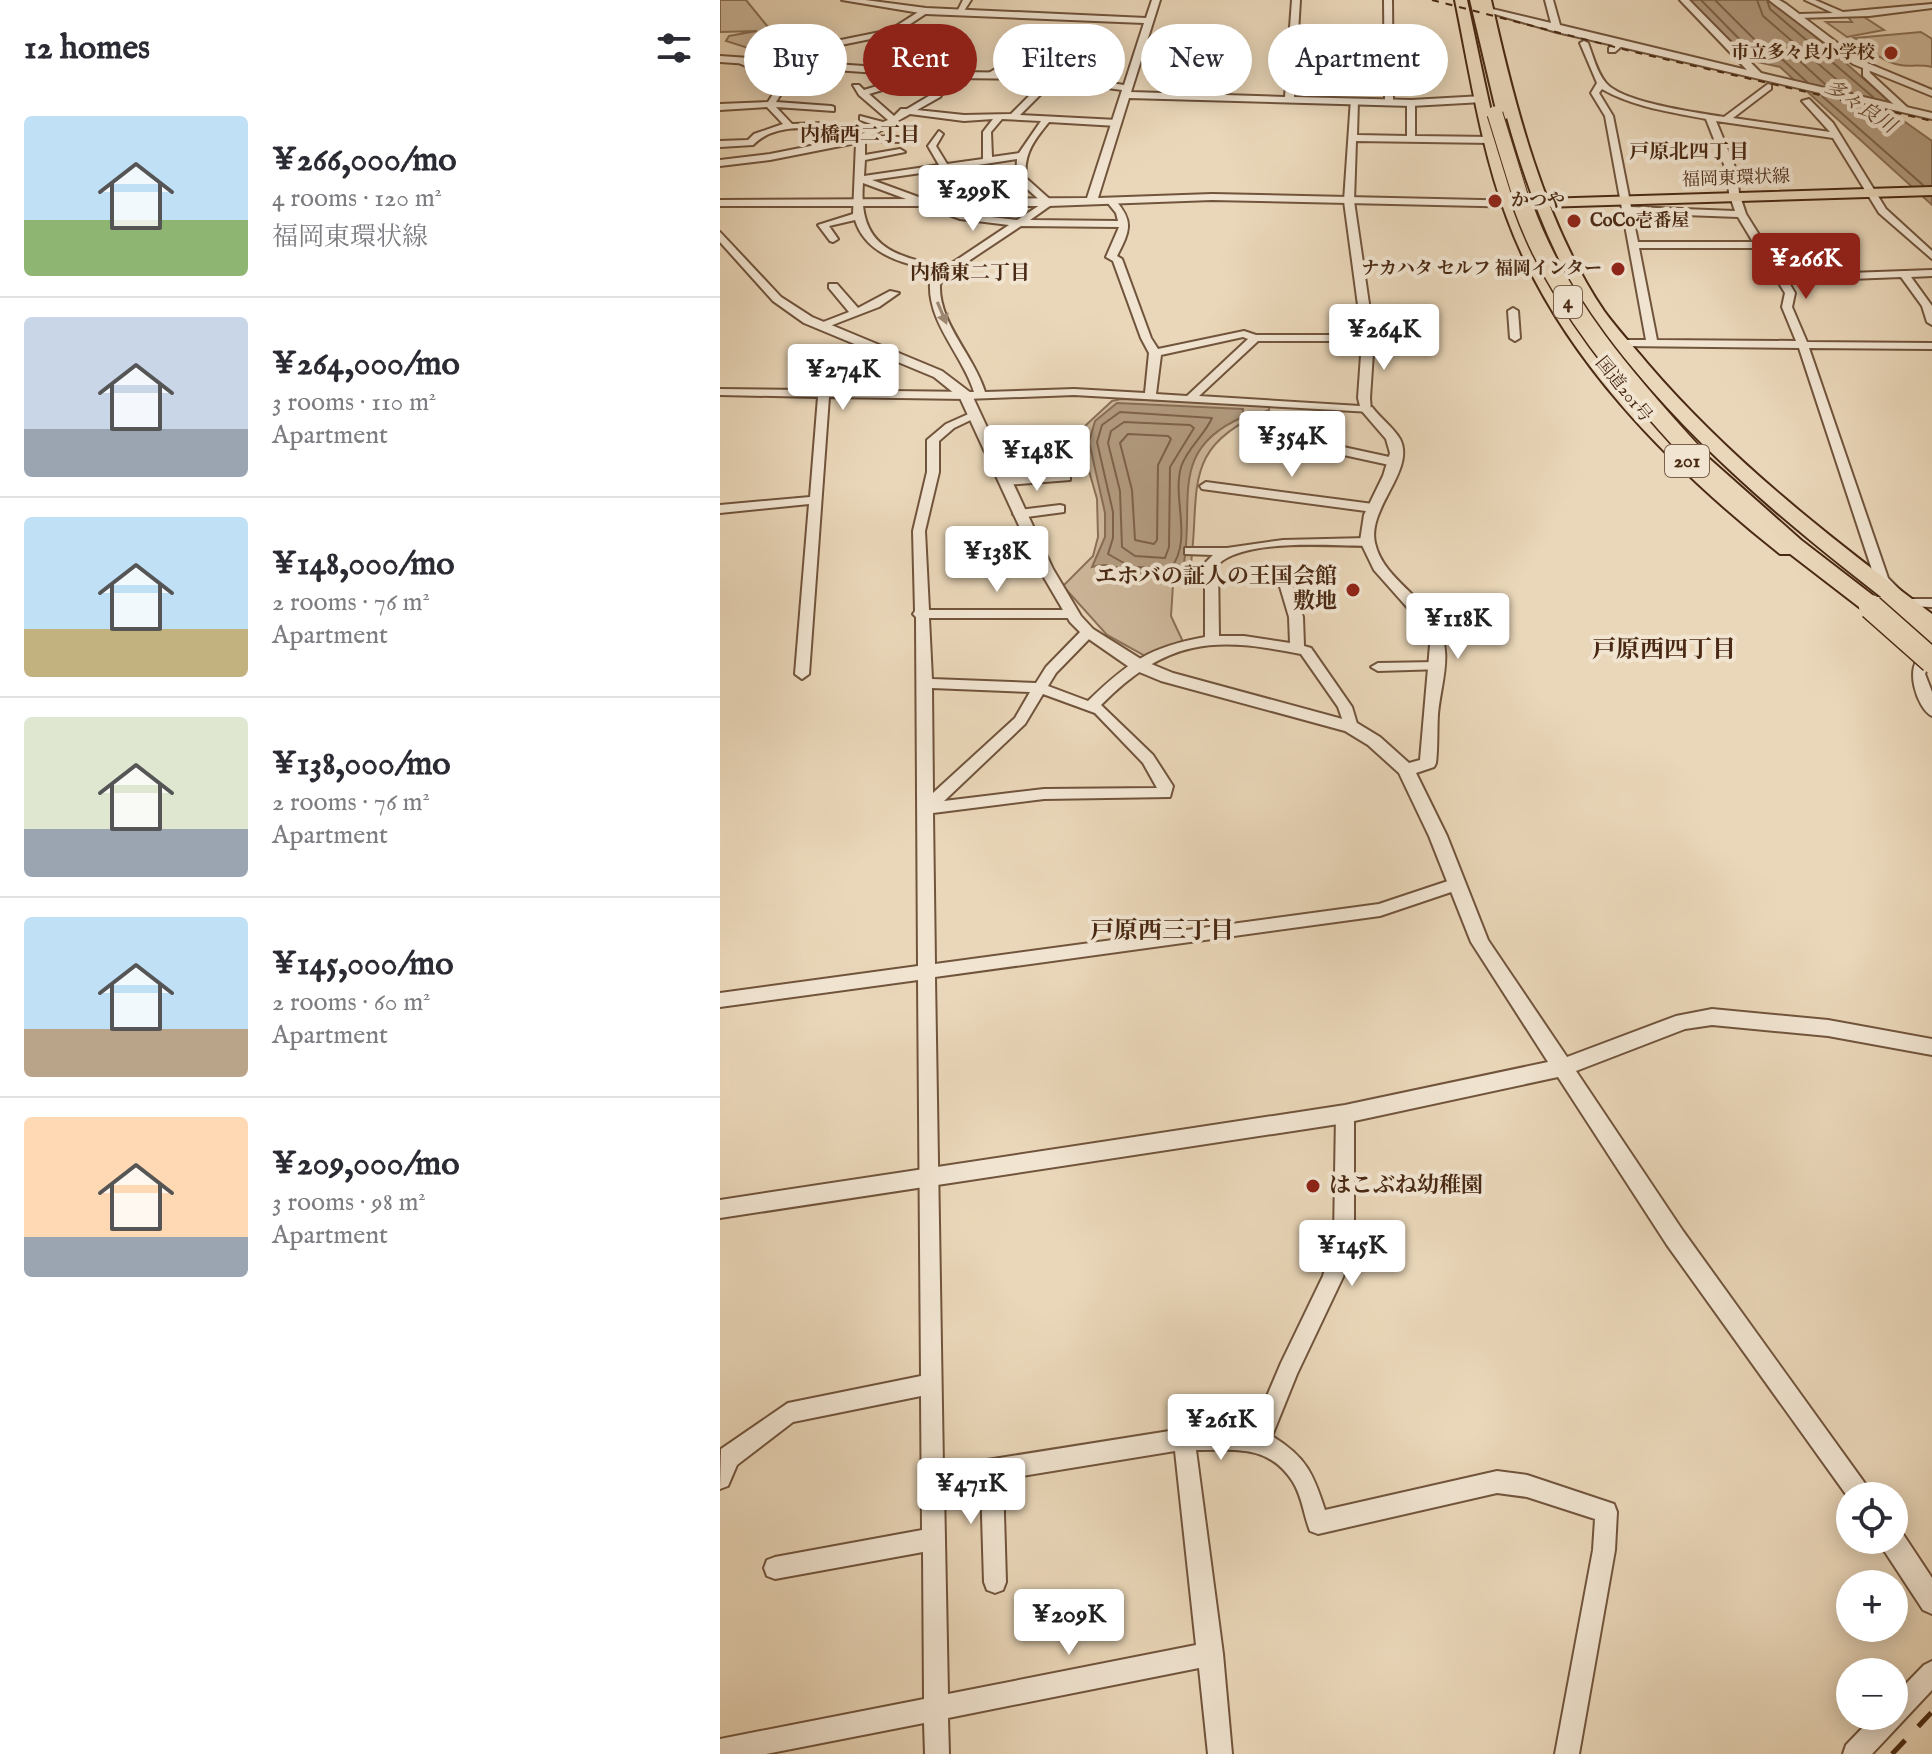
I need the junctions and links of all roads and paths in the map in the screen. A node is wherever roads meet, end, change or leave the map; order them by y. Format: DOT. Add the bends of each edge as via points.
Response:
graph roads {
  1 [pos="846,0"];
  2 [pos="967,0"];
  3 [pos="1156,0"];
  4 [pos="1296,0"];
  5 [pos="1388,0"];
  6 [pos="1461,0"];
  7 [pos="1469,0"];
  8 [pos="1549,0"];
  9 [pos="1684,0"];
  10 [pos="1773,0"];
  11 [pos="1800,0"];
  12 [pos="1809,0"];
  13 [pos="1932,6"];
  14 [pos="1485,7"];
  15 [pos="926,11"];
  16 [pos="959,12"];
  17 [pos="1797,14"];
  18 [pos="1843,15"];
  19 [pos="1149,21"];
  20 [pos="1557,29"];
  21 [pos="847,41"];
  22 [pos="1584,43"];
  23 [pos="1616,47"];
  24 [pos="720,59"];
  25 [pos="740,60"];
  26 [pos="744,60"];
  27 [pos="744,62"];
  28 [pos="1866,67"];
  29 [pos="993,73"];
  30 [pos="977,76"];
  31 [pos="988,76"];
  32 [pos="993,76"];
  33 [pos="1759,77"];
  34 [pos="1602,82"];
  35 [pos="1770,83"];
  36 [pos="1127,92"];
  37 [pos="1932,93"];
  38 [pos="776,96"];
  39 [pos="864,96"];
  40 [pos="935,96"];
  41 [pos="1034,96"];
  42 [pos="1289,101"];
  43 [pos="1358,101"];
  44 [pos="1389,101"];
  45 [pos="1806,101"];
  46 [pos="1411,103"];
  47 [pos="770,105"];
  48 [pos="720,107"];
  49 [pos="831,109"];
  50 [pos="1494,109"];
  51 [pos="1902,109"];
  52 [pos="904,111"];
  53 [pos="1709,115"];
  54 [pos="1000,116"];
  55 [pos="1932,116"];
  56 [pos="1013,117"];
  57 [pos="863,118"];
  58 [pos="1728,118"];
  59 [pos="1047,119"];
  60 [pos="889,123"];
  61 [pos="1117,123"];
  62 [pos="787,126"];
  63 [pos="939,134"];
  64 [pos="1834,135"];
  65 [pos="1356,138"];
  66 [pos="1411,138"];
  67 [pos="860,139"];
  68 [pos="898,140"];
  69 [pos="1492,140"];
  70 [pos="720,144"];
  71 [pos="1019,156"];
  72 [pos="862,158"];
  73 [pos="988,159"];
  74 [pos="902,162"];
  75 [pos="720,163"];
  76 [pos="942,166"];
  77 [pos="860,179"];
  78 [pos="972,182"];
  79 [pos="1932,191"];
  80 [pos="1871,193"];
  81 [pos="1735,197"];
  82 [pos="1354,201"];
  83 [pos="858,202"];
  84 [pos="1091,202"];
  85 [pos="1112,202"];
  86 [pos="720,203"];
  87 [pos="927,203"];
  88 [pos="1049,203"];
  89 [pos="1542,203"];
  90 [pos="1625,205"];
  91 [pos="1511,206"];
  92 [pos="1741,214"];
  93 [pos="858,216"];
  94 [pos="1017,223"];
  95 [pos="1123,224"];
  96 [pos="720,235"];
  97 [pos="833,239"];
  98 [pos="1635,245"];
  99 [pos="1760,245"];
  100 [pos="725,246"];
  101 [pos="1932,256"];
  102 [pos="948,270"];
  103 [pos="1778,273"];
  104 [pos="1932,273"];
  105 [pos="1905,275"];
  106 [pos="833,286"];
  107 [pos="894,293"];
  108 [pos="1513,311"];
  109 [pos="856,313"];
  110 [pos="1932,322"];
  111 [pos="822,326"];
  112 [pos="1255,338"];
  113 [pos="1369,338"];
  114 [pos="1515,338"];
  115 [pos="1622,343"];
  116 [pos="1652,343"];
  117 [pos="1803,345"];
  118 [pos="1932,346"];
  119 [pos="1155,353"];
  120 [pos="720,392"];
  121 [pos="824,394"];
  122 [pos="973,396"];
  123 [pos="1150,397"];
  124 [pos="1191,398"];
  125 [pos="1367,410"];
  126 [pos="973,415"];
  127 [pos="1054,443"];
  128 [pos="1311,444"];
  129 [pos="990,450"];
  130 [pos="1394,462"];
  131 [pos="1066,477"];
  132 [pos="1005,481"];
  133 [pos="1206,486"];
  134 [pos="816,500"];
  135 [pos="1373,508"];
  136 [pos="720,509"];
  137 [pos="1060,509"];
  138 [pos="1019,514"];
  139 [pos="1367,542"];
  140 [pos="1190,551"];
  141 [pos="1222,551"];
  142 [pos="1285,580"];
  143 [pos="1909,603"];
  144 [pos="1932,603"];
  145 [pos="920,614"];
  146 [pos="1072,614"];
  147 [pos="1088,632"];
  148 [pos="1212,638"];
  149 [pos="1930,642"];
  150 [pos="1297,649"];
  151 [pos="1138,665"];
  152 [pos="1437,666"];
  153 [pos="1378,667"];
  154 [pos="802,674"];
  155 [pos="925,683"];
  156 [pos="1040,688"];
  157 [pos="1090,707"];
  158 [pos="1932,711"];
  159 [pos="1351,727"];
  160 [pos="1406,770"];
  161 [pos="927,808"];
  162 [pos="1457,884"];
  163 [pos="928,972"];
  164 [pos="720,1000"];
  165 [pos="1932,1047"];
  166 [pos="1564,1067"];
  167 [pos="1345,1114"];
  168 [pos="928,1178"];
  169 [pos="720,1209"];
  170 [pos="931,1384"];
  171 [pos="1182,1439"];
  172 [pos="1259,1440"];
  173 [pos="992,1469"];
  174 [pos="720,1478"];
  175 [pos="933,1480"];
  176 [pos="1852,1482"];
  177 [pos="934,1539"];
  178 [pos="1901,1554"];
  179 [pos="775,1568"];
  180 [pos="995,1582"];
  181 [pos="1932,1601"];
  182 [pos="1211,1654"];
  183 [pos="1932,1673"];
  184 [pos="1908,1698"];
  185 [pos="937,1708"];
  186 [pos="1877,1730"];
  187 [pos="720,1751"];
  188 [pos="937,1754"];
  189 [pos="1220,1754"];
  190 [pos="1567,1754"];
  191 [pos="1855,1754"];
  1 -- 15 [label="street"];
  2 -- 16 [label="street"];
  3 -- 19 [label="street"];
  4 -- 42 [label="street"];
  5 -- 44 [label="street"];
  6 -- 50 [label="highway, 201"];
  7 -- 50 [label="highway, 4"];
  8 -- 20 [label="street"];
  9 -- 33 [label="street"];
  10 -- 17 [label="street"];
  11 -- 17 [label="street"];
  12 -- 18 [label="street"];
  13 -- 18 [label="street"];
  14 -- 20 [label="street"];
  14 -- 22 [label="street"];
  14 -- 50 [label="highway, 4"];
  14 -- 89 [label="highway, 201"];
  15 -- 16 [label="street"];
  15 -- 21 [label="street" via="892,32"];
  16 -- 19 [label="street"];
  17 -- 18 [label="street"];
  17 -- 28 [label="street"];
  19 -- 36 [label="street"];
  20 -- 23 [label="street"];
  22 -- 23 [label="street"];
  22 -- 34 [label="street"];
  23 -- 33 [label="street"];
  23 -- 35 [label="street"];
  24 -- 25 [label="street"];
  25 -- 26 [label="street"];
  25 -- 27 [label="street"];
  28 -- 37 [label="street"];
  28 -- 51 [label="street" via="1866,74"];
  29 -- 31 [label="street"];
  30 -- 31 [label="street"];
  31 -- 32 [label="street"];
  33 -- 35 [label="street"];
  34 -- 53 [label="street" via="1625,98"];
  34 -- 90 [label="street" via="1595,93 1609,116"];
  35 -- 45 [label="street"];
  35 -- 51 [label="street"];
  35 -- 58 [label="street"];
  36 -- 42 [label="street"];
  36 -- 61 [label="street"];
  38 -- 47 [label="street"];
  39 -- 60 [label="street"];
  40 -- 52 [label="street"];
  41 -- 56 [label="street"];
  42 -- 43 [label="street"];
  43 -- 44 [label="street"];
  43 -- 65 [label="street"];
  44 -- 46 [label="street"];
  45 -- 64 [label="street"];
  46 -- 50 [label="street"];
  46 -- 66 [label="street"];
  47 -- 48 [label="street"];
  47 -- 49 [label="street"];
  47 -- 62 [label="street"];
  50 -- 69 [label="highway, 201"];
  50 -- 149 [label="highway, 4" via="1551,250 1586,311 1627,365 1685,432 1758,502"];
  50 -- 149 [label="highway, 4, bridge" via="1523,210 1555,279 1616,367 1697,458 1793,545 1871,607"];
  51 -- 55 [label="street"];
  52 -- 54 [label="street"];
  52 -- 60 [label="street"];
  53 -- 58 [label="street"];
  53 -- 81 [label="street" via="1732,172"];
  54 -- 56 [label="street"];
  54 -- 73 [label="street" via="986,138"];
  56 -- 59 [label="street"];
  57 -- 60 [label="street"];
  58 -- 64 [label="street"];
  59 -- 61 [label="street"];
  59 -- 71 [label="street"];
  60 -- 67 [label="street"];
  61 -- 84 [label="street"];
  62 -- 67 [label="street" via="823,126"];
  62 -- 70 [label="street" via="750,143"];
  63 -- 76 [label="street" via="932,146"];
  64 -- 80 [label="street"];
  65 -- 66 [label="street"];
  65 -- 82 [label="street"];
  66 -- 69 [label="street"];
  67 -- 68 [label="street"];
  67 -- 72 [label="street"];
  67 -- 75 [label="street"];
  69 -- 91 [label="highway, 201"];
  71 -- 73 [label="street"];
  71 -- 88 [label="street" via="1021,179"];
  72 -- 74 [label="street"];
  72 -- 77 [label="street"];
  73 -- 76 [label="street"];
  74 -- 76 [label="street"];
  74 -- 77 [label="street"];
  76 -- 78 [label="street"];
  77 -- 83 [label="street"];
  77 -- 87 [label="street"];
  79 -- 80 [label="main road, 福岡東環状線"];
  80 -- 81 [label="main road, 福岡東環状線"];
  80 -- 101 [label="street" via="1882,211"];
  81 -- 90 [label="main road, 福岡東環状線"];
  81 -- 92 [label="street"];
  82 -- 85 [label="street" via="1212,197"];
  82 -- 91 [label="street"];
  82 -- 113 [label="street"];
  83 -- 86 [label="street"];
  83 -- 87 [label="street"];
  83 -- 93 [label="street"];
  84 -- 85 [label="street"];
  84 -- 88 [label="street"];
  85 -- 95 [label="street"];
  87 -- 88 [label="street"];
  87 -- 94 [label="street" via="963,217"];
  88 -- 94 [label="street"];
  89 -- 90 [label="main road, 福岡東環状線"];
  89 -- 91 [label="street"];
  89 -- 115 [label="highway, 国道201号 / 201" via="1595,310"];
  90 -- 92 [label="street"];
  90 -- 98 [label="street"];
  91 -- 149 [label="highway, 国道201号 / 201" via="1529,251 1583,339 1663,437 1781,545"];
  92 -- 99 [label="street"];
  93 -- 97 [label="street" via="823,225"];
  93 -- 102 [label="street" via="882,249 911,263"];
  94 -- 95 [label="street"];
  94 -- 102 [label="street"];
  95 -- 119 [label="street" via="1111,257 1117,259"];
  96 -- 100 [label="street"];
  98 -- 99 [label="street"];
  98 -- 116 [label="street"];
  99 -- 103 [label="street"];
  100 -- 111 [label="street" via="777,299"];
  102 -- 122 [label="street, one-way" via="936,280 934,294 978,383"];
  103 -- 105 [label="street"];
  103 -- 117 [label="street" via="1790,293 1787,307"];
  104 -- 105 [label="street"];
  105 -- 110 [label="street"];
  106 -- 109 [label="street"];
  107 -- 109 [label="street"];
  108 -- 114 [label="street"];
  109 -- 111 [label="street"];
  111 -- 122 [label="street" via="938,374"];
  112 -- 113 [label="street"];
  112 -- 119 [label="street" via="1244,334"];
  112 -- 124 [label="street"];
  113 -- 125 [label="street"];
  115 -- 116 [label="street"];
  115 -- 149 [label="highway, 国道201号 / 201" via="1698,431"];
  116 -- 117 [label="street"];
  117 -- 118 [label="street"];
  117 -- 143 [label="street" via="1882,579"];
  119 -- 123 [label="street"];
  120 -- 121 [label="street"];
  121 -- 122 [label="street"];
  121 -- 134 [label="street"];
  122 -- 123 [label="street" via="1074,392"];
  122 -- 126 [label="street"];
  123 -- 124 [label="street"];
  124 -- 125 [label="street"];
  125 -- 130 [label="street" via="1392,438"];
  126 -- 129 [label="street"];
  126 -- 145 [label="street" via="933,440 933,472 919,531"];
  127 -- 129 [label="street"];
  128 -- 130 [label="street"];
  129 -- 132 [label="street"];
  130 -- 135 [label="street"];
  131 -- 132 [label="street"];
  132 -- 138 [label="street"];
  133 -- 135 [label="street"];
  134 -- 136 [label="street"];
  134 -- 154 [label="street"];
  135 -- 139 [label="street"];
  137 -- 138 [label="street"];
  138 -- 146 [label="street"];
  139 -- 141 [label="street"];
  139 -- 152 [label="street" via="1435,634"];
  140 -- 141 [label="street"];
  141 -- 148 [label="street" via="1211,563"];
  142 -- 150 [label="street" via="1296,617"];
  143 -- 144 [label="street"];
  143 -- 149 [label="street"];
  145 -- 146 [label="street"];
  145 -- 155 [label="street"];
  146 -- 147 [label="street"];
  147 -- 151 [label="street"];
  147 -- 156 [label="street"];
  148 -- 150 [label="street"];
  148 -- 151 [label="street"];
  149 -- 158 [label="street" via="1918,674"];
  150 -- 159 [label="street" via="1320,667"];
  151 -- 157 [label="street"];
  151 -- 159 [label="street"];
  152 -- 153 [label="street"];
  152 -- 160 [label="street" via="1428,763"];
  155 -- 156 [label="street"];
  155 -- 161 [label="street"];
  156 -- 157 [label="street"];
  156 -- 161 [label="street" via="1020,721"];
  157 -- 161 [label="street" via="1100,710 1148,759 1165,793 1044,794"];
  159 -- 160 [label="street"];
  160 -- 162 [label="street"];
  161 -- 163 [label="street"];
  162 -- 163 [label="street" via="1380,910"];
  162 -- 166 [label="street" via="1480,942"];
  163 -- 164 [label="street"];
  163 -- 168 [label="street"];
  165 -- 166 [label="street" via="1828,1028 1712,1017 1683,1022"];
  166 -- 167 [label="street"];
  166 -- 176 [label="street" via="1675,1238"];
  167 -- 168 [label="street"];
  167 -- 172 [label="street" via="1344,1236 1333,1277"];
  168 -- 169 [label="street"];
  168 -- 170 [label="street"];
  170 -- 174 [label="street" via="788,1413 729,1457"];
  170 -- 175 [label="street"];
  171 -- 172 [label="street"];
  171 -- 173 [label="street"];
  171 -- 182 [label="street"];
  172 -- 190 [label="street" via="1285,1456 1303,1477 1318,1523 1497,1482 1527,1486 1606,1512 1604,1550"];
  173 -- 175 [label="street"];
  173 -- 180 [label="street"];
  175 -- 177 [label="street"];
  177 -- 179 [label="street"];
  177 -- 185 [label="street"];
  178 -- 181 [label="street"];
  182 -- 185 [label="street"];
  182 -- 189 [label="street"];
  183 -- 184 [label="street"];
  185 -- 187 [label="street"];
  185 -- 188 [label="street"];
  186 -- 191 [label="street"];
}
